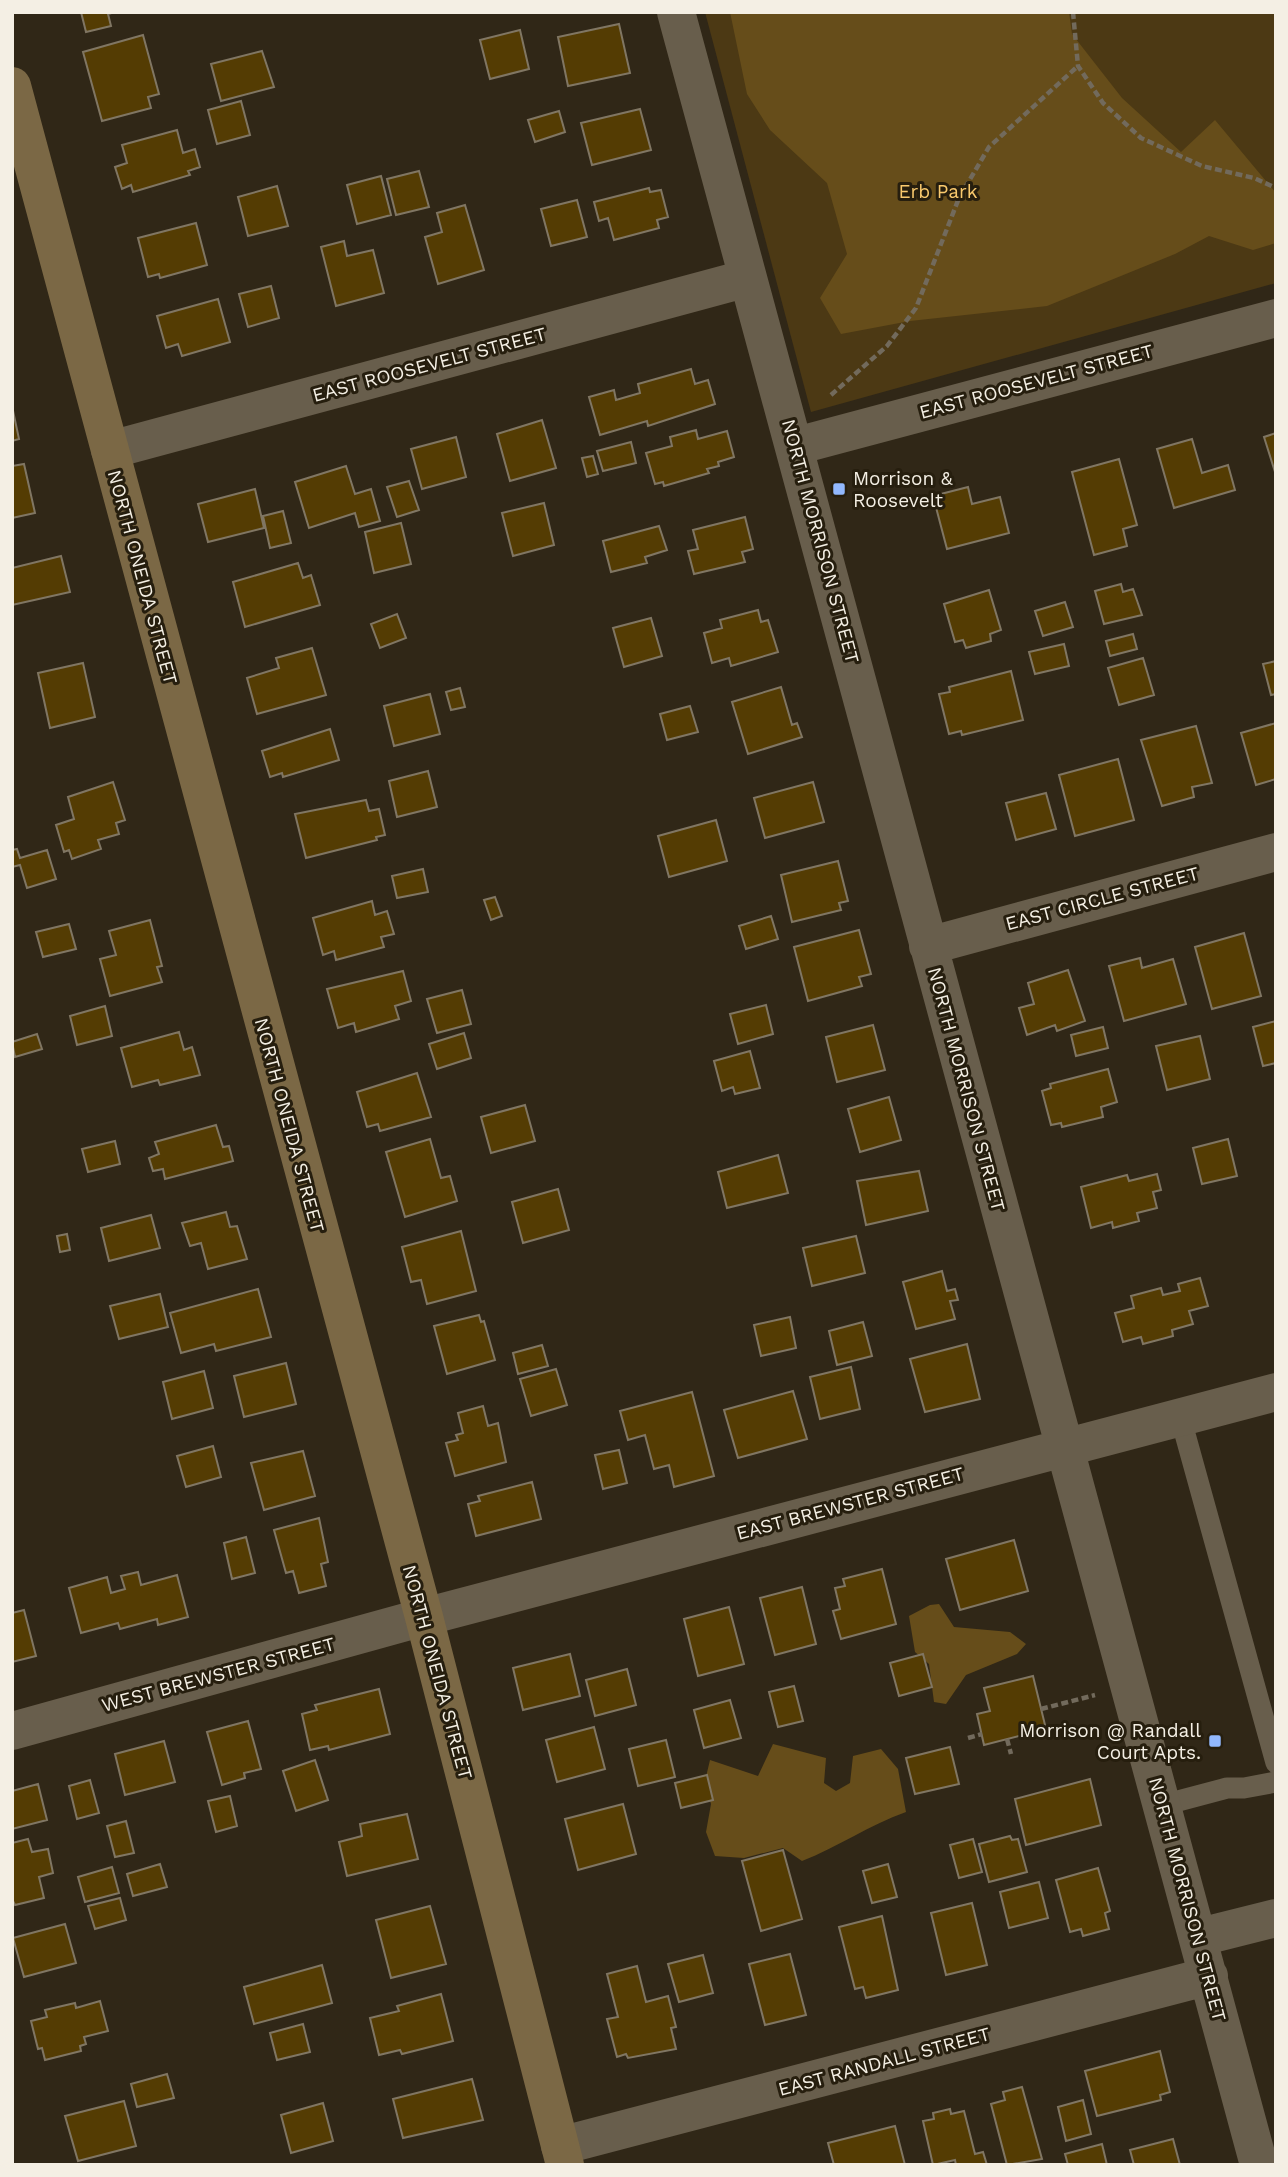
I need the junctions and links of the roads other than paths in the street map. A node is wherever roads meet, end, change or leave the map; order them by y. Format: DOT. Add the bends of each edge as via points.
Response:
graph roads {
  1 [pos="677,12"];
  2 [pos="12,86"];
  3 [pos="748,278"];
  4 [pos="1276,318"];
  5 [pos="796,446"];
  6 [pos="110,450"];
  7 [pos="1276,852"];
  8 [pos="928,946"];
  9 [pos="1276,1391"];
  10 [pos="1181,1416"];
  11 [pos="1065,1447"];
  12 [pos="424,1617"];
  13 [pos="12,1731"];
  14 [pos="1276,1763"];
  15 [pos="1276,1782"];
  16 [pos="1163,1805"];
  17 [pos="1276,1918"];
  18 [pos="1200,1937"];
  19 [pos="1209,1976"];
  20 [pos="562,2155"];
  21 [pos="1259,2165"];
  1 -- 3 [label="street, NORTH MORRISON STREET"];
  2 -- 6 [label="main road, NORTH ONEIDA STREET"];
  3 -- 5 [label="street, NORTH MORRISON STREET"];
  3 -- 6 [label="street, EAST ROOSEVELT STREET"];
  4 -- 5 [label="street, EAST ROOSEVELT STREET"];
  5 -- 8 [label="street, NORTH MORRISON STREET"];
  6 -- 12 [label="main road, NORTH ONEIDA STREET"];
  7 -- 8 [label="street, EAST CIRCLE STREET"];
  8 -- 11 [label="street, NORTH MORRISON STREET"];
  9 -- 10 [label="street, EAST BREWSTER STREET"];
  10 -- 11 [label="street, EAST BREWSTER STREET"];
  10 -- 14 [label="lane"];
  11 -- 12 [label="street, EAST BREWSTER STREET"];
  11 -- 16 [label="street, NORTH MORRISON STREET"];
  12 -- 13 [label="street, WEST BREWSTER STREET"];
  12 -- 20 [label="main road, NORTH ONEIDA STREET"];
  15 -- 16 [label="lane" via="1227,1788"];
  16 -- 18 [label="street, NORTH MORRISON STREET"];
  17 -- 18 [label="street"];
  18 -- 19 [label="street, NORTH MORRISON STREET"];
  19 -- 20 [label="street, EAST RANDALL STREET"];
  19 -- 21 [label="street, NORTH MORRISON STREET"];
}
